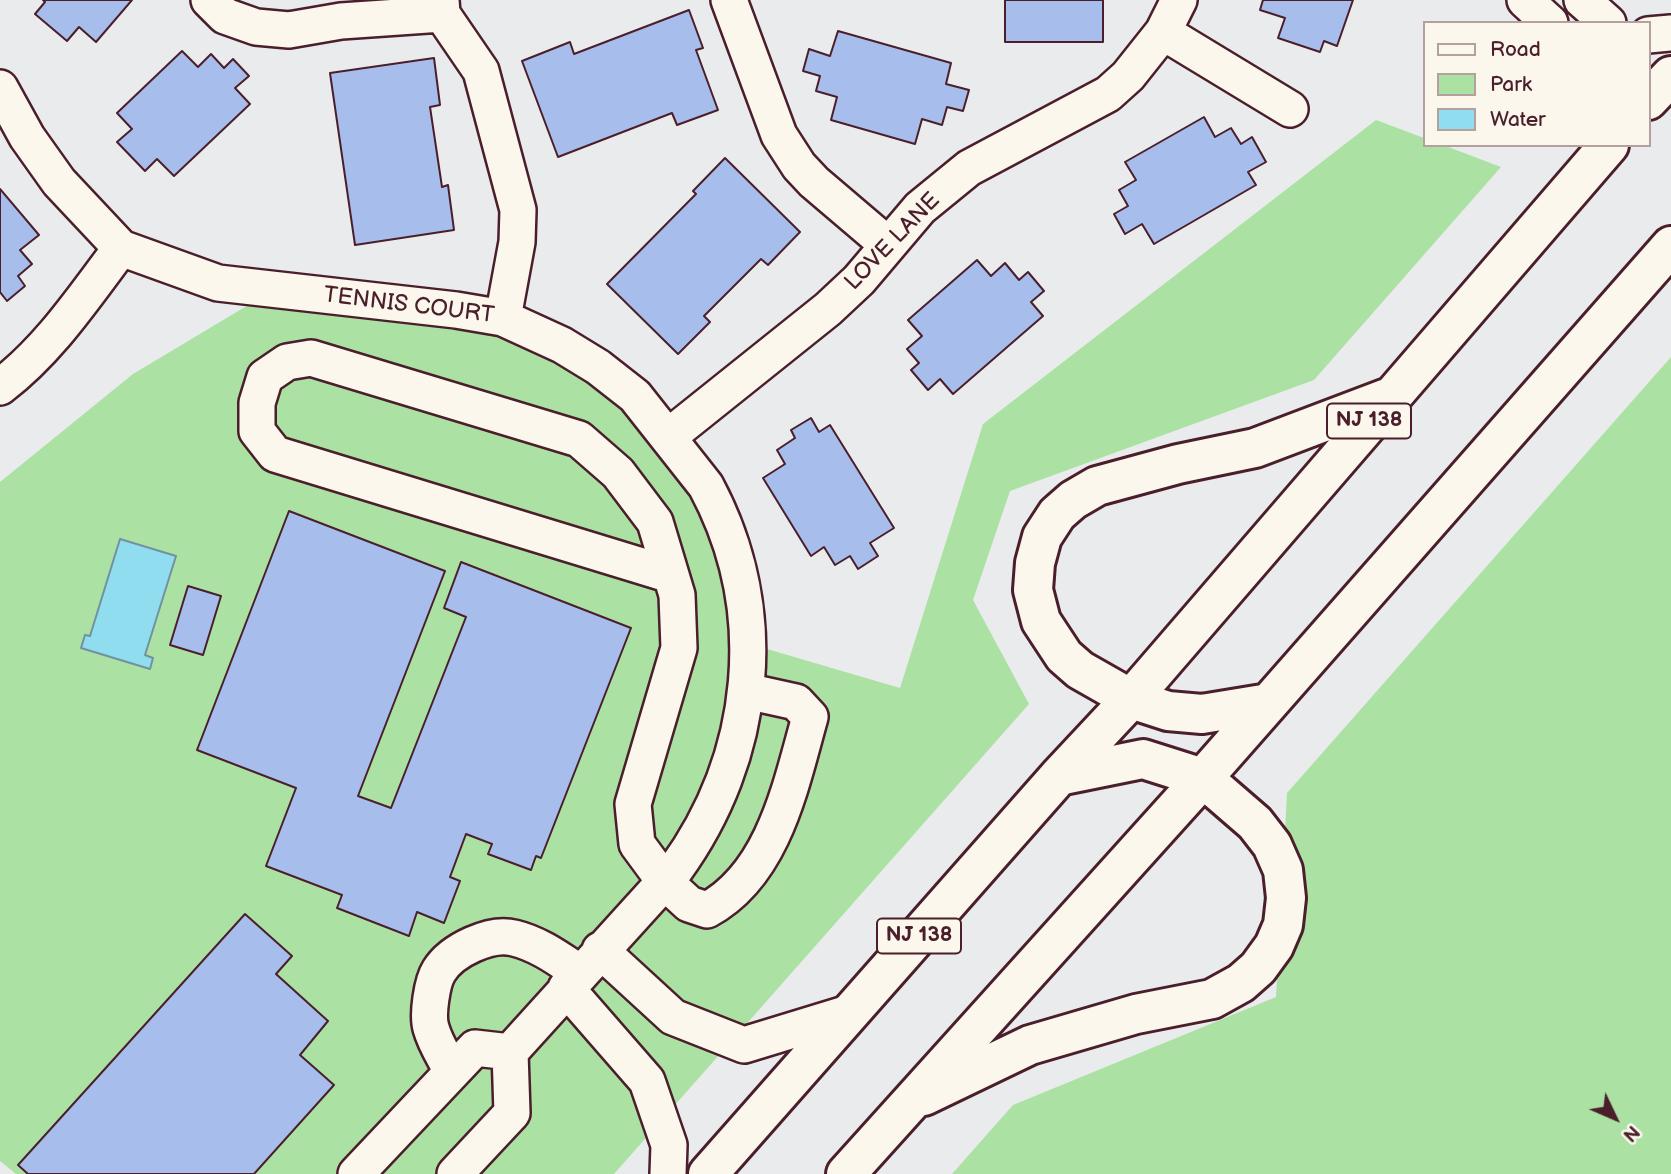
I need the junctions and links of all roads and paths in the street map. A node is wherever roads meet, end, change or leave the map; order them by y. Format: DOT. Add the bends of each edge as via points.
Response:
graph roads {
  1 [pos="209,0"];
  2 [pos="729,0"];
  3 [pos="1179,0"];
  4 [pos="1525,0"];
  5 [pos="441,7"];
  6 [pos="1548,21"];
  7 [pos="1163,32"];
  8 [pos="1671,33"];
  9 [pos="1650,35"];
  10 [pos="1671,76"];
  11 [pos="0,88"];
  12 [pos="1650,98"];
  13 [pos="1290,109"];
  14 [pos="1603,149"];
  15 [pos="888,245"];
  16 [pos="1671,246"];
  17 [pos="121,248"];
  18 [pos="503,318"];
  19 [pos="0,387"];
  20 [pos="1389,397"];
  21 [pos="668,438"];
  22 [pos="671,575"];
  23 [pos="746,691"];
  24 [pos="1130,699"];
  25 [pos="1269,703"];
  26 [pos="1059,776"];
  27 [pos="1203,778"];
  28 [pos="665,882"];
  29 [pos="582,970"];
  30 [pos="852,1012"];
  31 [pos="510,1052"];
  32 [pos="452,1072"];
  33 [pos="907,1105"];
  34 [pos="356,1174"];
  35 [pos="455,1174"];
  36 [pos="668,1174"];
  37 [pos="708,1174"];
  38 [pos="846,1174"];
  1 -- 5 [label="street" via="225,16 256,27 289,30"];
  2 -- 15 [label="street" via="779,135 799,166"];
  3 -- 7 [label="street, LOVE LANE"];
  4 -- 6 [label="street"];
  5 -- 18 [label="street" via="481,71 518,210"];
  7 -- 13 [label="street"];
  7 -- 15 [label="street, LOVE LANE" via="1108,94 969,168 920,208"];
  8 -- 9 [label="street"];
  10 -- 12 [label="highway"];
  11 -- 17 [label="street, TENNIS COURT" via="59,182"];
  14 -- 20 [label="highway, NJ 138"];
  15 -- 21 [label="street, LOVE LANE" via="828,309"];
  16 -- 25 [label="highway"];
  17 -- 18 [label="street, TENNIS COURT" via="218,283"];
  17 -- 19 [label="street" via="55,334"];
  18 -- 21 [label="street, TENNIS COURT" via="598,367 635,396"];
  20 -- 24 [label="highway, NJ 138"];
  20 -- 24 [label="highway" via="1255,448 1097,486 1057,514 1042,537 1035,563 1033,590 1041,621 1064,656"];
  21 -- 23 [label="street, TENNIS COURT" via="706,486 732,545 746,614"];
  22 -- 22 [label="street" via="655,522 618,473 579,439 311,358 287,362 265,377 257,403 257,431 275,453"];
  22 -- 28 [label="street" via="677,595 679,648 633,804 636,844"];
  23 -- 28 [label="street, TENNIS COURT" via="723,787 695,843"];
  23 -- 28 [label="street" via="796,702 810,716 783,812 760,859 724,901 707,910 689,904"];
  24 -- 25 [label="highway" via="1168,711 1202,714"];
  24 -- 26 [label="highway, NJ 138"];
  25 -- 27 [label="highway"];
  26 -- 27 [label="highway" via="1143,759"];
  26 -- 30 [label="highway, NJ 138"];
  27 -- 33 [label="highway"];
  27 -- 33 [label="highway" via="1255,823 1283,870 1283,925 1258,968 1212,999 1136,1014 1030,1045"];
  28 -- 29 [label="street, TENNIS COURT"];
  29 -- 30 [label="street" via="673,1017 744,1045"];
  29 -- 31 [label="street, TENNIS COURT"];
  29 -- 32 [label="street" via="512,937 490,936 463,950 439,970 431,996 430,1027"];
  29 -- 36 [label="street" via="647,1082 669,1145"];
  30 -- 37 [label="highway, NJ 138"];
  31 -- 32 [label="street" via="475,1048"];
  31 -- 35 [label="street" via="512,1113"];
  32 -- 34 [label="street"];
  33 -- 38 [label="highway"];
}
